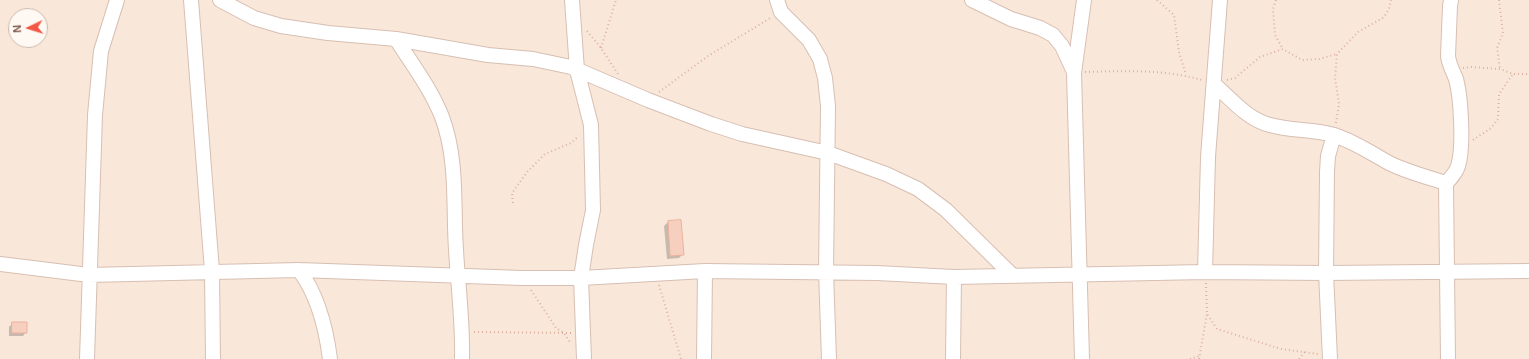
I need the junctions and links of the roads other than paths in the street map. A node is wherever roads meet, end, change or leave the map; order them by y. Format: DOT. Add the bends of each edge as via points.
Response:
graph roads {
  1 [pos="117,0"];
  2 [pos="191,0"];
  3 [pos="220,0"];
  4 [pos="572,0"];
  5 [pos="1084,0"];
  6 [pos="1220,0"];
  7 [pos="1452,0"];
  8 [pos="975,1"];
  9 [pos="779,6"];
  10 [pos="396,39"];
  11 [pos="577,70"];
  12 [pos="1074,73"];
  13 [pos="1214,84"];
  14 [pos="1334,135"];
  15 [pos="828,152"];
  16 [pos="1446,183"];
  17 [pos="0,264"];
  18 [pos="299,270"];
  19 [pos="212,271"];
  20 [pos="705,271"];
  21 [pos="1448,271"];
  22 [pos="1529,271"];
  23 [pos="826,272"];
  24 [pos="1206,272"];
  25 [pos="1326,273"];
  26 [pos="90,275"];
  27 [pos="1079,275"];
  28 [pos="457,276"];
  29 [pos="1013,276"];
  30 [pos="954,277"];
  31 [pos="582,278"];
  32 [pos="1330,357"];
  33 [pos="87,359"];
  34 [pos="213,359"];
  35 [pos="330,359"];
  36 [pos="462,359"];
  37 [pos="584,359"];
  38 [pos="704,359"];
  39 [pos="828,359"];
  40 [pos="953,359"];
  41 [pos="1082,359"];
  42 [pos="1448,359"];
  1 -- 26 [label="street" via="101,51 95,114"];
  2 -- 19 [label="street"];
  3 -- 10 [label="street" via="254,18 281,26"];
  4 -- 11 [label="street"];
  5 -- 12 [label="street"];
  6 -- 13 [label="street"];
  7 -- 16 [label="street" via="1448,56 1458,91 1461,148 1458,166"];
  8 -- 12 [label="street" via="1011,19 1053,35 1062,46"];
  9 -- 15 [label="street" via="808,40 820,59 828,106"];
  10 -- 11 [label="street" via="488,55 533,59"];
  10 -- 28 [label="street" via="442,117 452,151"];
  11 -- 15 [label="street" via="711,124 742,134"];
  11 -- 31 [label="street" via="591,125 593,210"];
  12 -- 27 [label="street"];
  13 -- 14 [label="street" via="1258,121 1270,126"];
  13 -- 24 [label="street" via="1208,157"];
  14 -- 16 [label="street" via="1400,168"];
  14 -- 25 [label="street" via="1327,172"];
  15 -- 23 [label="street"];
  15 -- 29 [label="street" via="918,189 946,210"];
  16 -- 21 [label="street"];
  17 -- 26 [label="street"];
  18 -- 19 [label="street"];
  18 -- 28 [label="street"];
  18 -- 35 [label="street" via="317,300"];
  19 -- 26 [label="street"];
  19 -- 34 [label="street"];
  20 -- 23 [label="street"];
  20 -- 31 [label="street"];
  20 -- 38 [label="street"];
  21 -- 22 [label="street"];
  21 -- 25 [label="street"];
  21 -- 42 [label="street"];
  23 -- 30 [label="street"];
  23 -- 39 [label="street"];
  24 -- 25 [label="street"];
  24 -- 27 [label="street"];
  25 -- 32 [label="street"];
  26 -- 33 [label="street"];
  27 -- 29 [label="street"];
  27 -- 41 [label="street"];
  28 -- 31 [label="street"];
  28 -- 36 [label="street" via="463,332"];
  29 -- 30 [label="street"];
  30 -- 40 [label="street"];
  31 -- 37 [label="street"];
}
